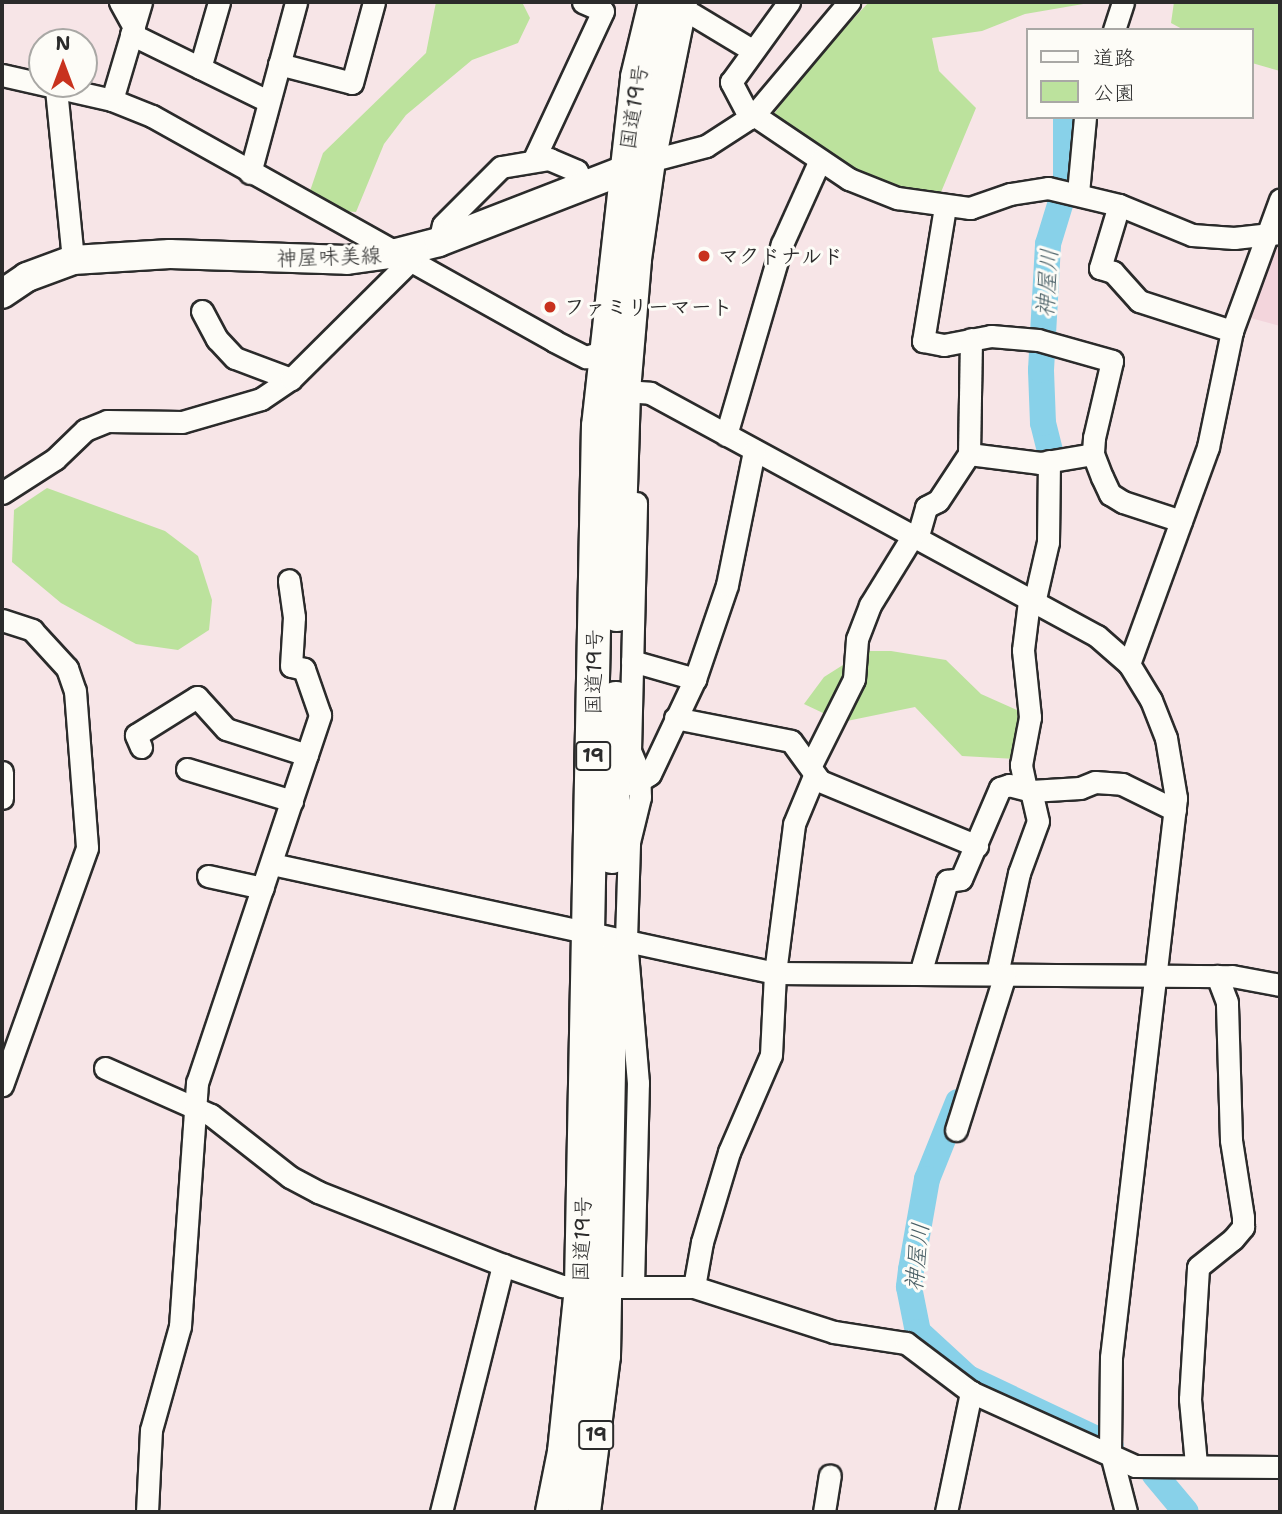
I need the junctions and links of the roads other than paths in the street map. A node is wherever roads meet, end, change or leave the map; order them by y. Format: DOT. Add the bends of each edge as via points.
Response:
graph roads {
  1 [pos="120,2"];
  2 [pos="141,2"];
  3 [pos="219,2"];
  4 [pos="296,2"];
  5 [pos="374,2"];
  6 [pos="583,2"];
  7 [pos="644,2"];
  8 [pos="789,2"];
  9 [pos="849,2"];
  10 [pos="1123,2"];
  11 [pos="681,5"];
  12 [pos="1115,28"];
  13 [pos="132,30"];
  14 [pos="658,46"];
  15 [pos="752,50"];
  16 [pos="279,64"];
  17 [pos="200,68"];
  18 [pos="2,75"];
  19 [pos="28,82"];
  20 [pos="98,97"];
  21 [pos="57,98"];
  22 [pos="112,100"];
  23 [pos="268,101"];
  24 [pos="752,116"];
  25 [pos="1085,119"];
  26 [pos="534,159"];
  27 [pos="820,160"];
  28 [pos="637,164"];
  29 [pos="250,173"];
  30 [pos="583,185"];
  31 [pos="1078,193"];
  32 [pos="1280,200"];
  33 [pos="1119,205"];
  34 [pos="945,207"];
  35 [pos="1274,233"];
  36 [pos="439,243"];
  37 [pos="403,257"];
  38 [pos="73,260"];
  39 [pos="2,294"];
  40 [pos="202,311"];
  41 [pos="1232,331"];
  42 [pos="971,339"];
  43 [pos="595,354"];
  44 [pos="291,379"];
  45 [pos="631,392"];
  46 [pos="726,435"];
  47 [pos="754,451"];
  48 [pos="970,454"];
  49 [pos="1093,454"];
  50 [pos="1049,461"];
  51 [pos="2,493"];
  52 [pos="1181,521"];
  53 [pos="914,538"];
  54 [pos="289,580"];
  55 [pos="1032,602"];
  56 [pos="2,620"];
  57 [pos="632,661"];
  58 [pos="1129,664"];
  59 [pos="695,679"];
  60 [pos="675,718"];
  61 [pos="141,747"];
  62 [pos="307,755"];
  63 [pos="187,769"];
  64 [pos="812,770"];
  65 [pos="2,772"];
  66 [pos="627,786"];
  67 [pos="1028,790"];
  68 [pos="2,798"];
  69 [pos="292,801"];
  70 [pos="1175,810"];
  71 [pos="977,846"];
  72 [pos="272,864"];
  73 [pos="208,876"];
  74 [pos="263,888"];
  75 [pos="609,937"];
  76 [pos="775,973"];
  77 [pos="920,974"];
  78 [pos="1001,974"];
  79 [pos="1156,976"];
  80 [pos="1217,976"];
  81 [pos="1280,985"];
  82 [pos="589,1038"];
  83 [pos="9,1044"];
  84 [pos="105,1068"];
  85 [pos="638,1083"];
  86 [pos="2,1086"];
  87 [pos="197,1107"];
  88 [pos="956,1130"];
  89 [pos="503,1265"];
  90 [pos="606,1287"];
  91 [pos="694,1287"];
  92 [pos="971,1392"];
  93 [pos="1111,1448"];
  94 [pos="1195,1464"];
  95 [pos="1280,1467"];
  96 [pos="830,1475"];
  97 [pos="147,1512"];
  98 [pos="441,1512"];
  99 [pos="552,1512"];
  100 [pos="584,1512"];
  101 [pos="824,1512"];
  102 [pos="946,1512"];
  103 [pos="1126,1512"];
  1 -- 13 [label="street"];
  2 -- 13 [label="street"];
  3 -- 17 [label="street"];
  4 -- 16 [label="street"];
  5 -- 16 [label="street" via="352,83"];
  6 -- 26 [label="street" via="603,11"];
  7 -- 14 [label="street"];
  8 -- 15 [label="street"];
  9 -- 24 [label="street"];
  10 -- 12 [label="street"];
  11 -- 14 [label="highway, 国道19号 / 19"];
  11 -- 15 [label="street"];
  13 -- 17 [label="street"];
  13 -- 22 [label="street"];
  14 -- 28 [label="highway, 国道19号 / 19"];
  15 -- 24 [label="street" via="732,82"];
  16 -- 23 [label="street"];
  17 -- 23 [label="street"];
  18 -- 19 [label="street"];
  20 -- 22 [label="street"];
  21 -- 38 [label="street"];
  22 -- 29 [label="street" via="152,117"];
  23 -- 29 [label="street"];
  24 -- 27 [label="street"];
  24 -- 28 [label="street" via="706,146"];
  25 -- 31 [label="street"];
  26 -- 30 [label="street" via="549,159 577,171"];
  26 -- 36 [label="street" via="501,167 443,225"];
  27 -- 34 [label="street" via="849,179 897,198"];
  27 -- 46 [label="street" via="782,244"];
  28 -- 30 [label="main road, 神屋味美線"];
  28 -- 43 [label="highway, 国道19号 / 19"];
  28 -- 45 [label="highway, 国道19号 / 19"];
  29 -- 37 [label="street"];
  30 -- 36 [label="main road, 神屋味美線"];
  31 -- 33 [label="street"];
  31 -- 34 [label="street" via="1048,188 1010,194 970,208"];
  32 -- 35 [label="street"];
  33 -- 35 [label="street" via="1192,235 1234,238"];
  33 -- 41 [label="street" via="1100,268 1113,272 1139,301"];
  34 -- 42 [label="street" via="923,341 944,345"];
  35 -- 41 [label="street"];
  36 -- 37 [label="main road, 神屋味美線"];
  37 -- 38 [label="main road, 神屋味美線" via="346,260 170,254"];
  37 -- 43 [label="street"];
  37 -- 44 [label="street"];
  38 -- 39 [label="main road, 神屋味美線" via="27,277"];
  40 -- 44 [label="street" via="217,339 236,358"];
  41 -- 52 [label="street" via="1208,447"];
  42 -- 48 [label="street"];
  42 -- 49 [label="street" via="1038,340 1112,361"];
  43 -- 75 [label="highway, 国道19号 / 19"];
  44 -- 51 [label="street" via="261,399 183,422 107,421 85,430 55,459"];
  45 -- 46 [label="street" via="650,393"];
  45 -- 57 [label="street"];
  45 -- 66 [label="highway, 国道19号 / 19"];
  46 -- 47 [label="street"];
  47 -- 53 [label="street"];
  47 -- 59 [label="street" via="727,585"];
  48 -- 50 [label="street"];
  48 -- 53 [label="street" via="938,501 926,507"];
  49 -- 50 [label="street"];
  49 -- 52 [label="street" via="1110,494"];
  50 -- 55 [label="street" via="1048,542"];
  52 -- 58 [label="street"];
  53 -- 55 [label="street"];
  53 -- 64 [label="street" via="870,606 857,639 854,679"];
  54 -- 62 [label="street" via="294,617 291,666 304,669 320,715"];
  55 -- 58 [label="street" via="1097,636"];
  55 -- 67 [label="street" via="1023,650 1030,717 1021,765"];
  56 -- 83 [label="street" via="32,630 67,668 75,691 87,823 81,872"];
  57 -- 59 [label="street"];
  57 -- 66 [label="street"];
  58 -- 70 [label="street" via="1167,738"];
  59 -- 60 [label="street"];
  60 -- 64 [label="street" via="791,741"];
  60 -- 66 [label="street" via="650,774"];
  61 -- 62 [label="street" via="135,734 197,698 226,729"];
  62 -- 69 [label="street"];
  63 -- 69 [label="street"];
  64 -- 71 [label="street"];
  64 -- 76 [label="street" via="794,824"];
  65 -- 68 [label="street"];
  66 -- 75 [label="highway, 国道19号 / 19"];
  67 -- 70 [label="street" via="1080,788 1095,782 1122,784"];
  67 -- 71 [label="street" via="1009,785 997,792"];
  67 -- 78 [label="street" via="1038,821 1019,873"];
  69 -- 72 [label="street"];
  70 -- 79 [label="street"];
  71 -- 77 [label="street" via="961,879 947,881"];
  72 -- 74 [label="street"];
  72 -- 75 [label="street"];
  73 -- 74 [label="street"];
  74 -- 87 [label="street" via="205,1052"];
  75 -- 76 [label="street"];
  75 -- 82 [label="highway, 国道19号 / 19"];
  75 -- 85 [label="street"];
  76 -- 77 [label="street"];
  76 -- 91 [label="street" via="771,1055 729,1152 702,1242"];
  77 -- 78 [label="street"];
  78 -- 79 [label="street"];
  78 -- 88 [label="street"];
  79 -- 80 [label="street"];
  79 -- 93 [label="street" via="1111,1357"];
  80 -- 81 [label="street"];
  80 -- 94 [label="street" via="1227,1002 1231,1140 1243,1227 1198,1266 1190,1399"];
  82 -- 85 [label="street"];
  82 -- 90 [label="highway, 国道19号 / 19"];
  83 -- 86 [label="street"];
  84 -- 87 [label="street"];
  85 -- 90 [label="street"];
  87 -- 89 [label="street" via="317,1192"];
  87 -- 97 [label="street" via="180,1325 151,1430"];
  89 -- 90 [label="street"];
  89 -- 98 [label="street"];
  90 -- 91 [label="street"];
  90 -- 99 [label="highway, 国道19号 / 19" via="565,1440"];
  90 -- 100 [label="highway, 国道19号 / 19" via="603,1369"];
  91 -- 92 [label="street" via="834,1332 905,1343"];
  92 -- 93 [label="street"];
  92 -- 102 [label="street"];
  93 -- 94 [label="street" via="1146,1469"];
  93 -- 103 [label="street"];
  94 -- 95 [label="street"];
  96 -- 101 [label="street"];
}
